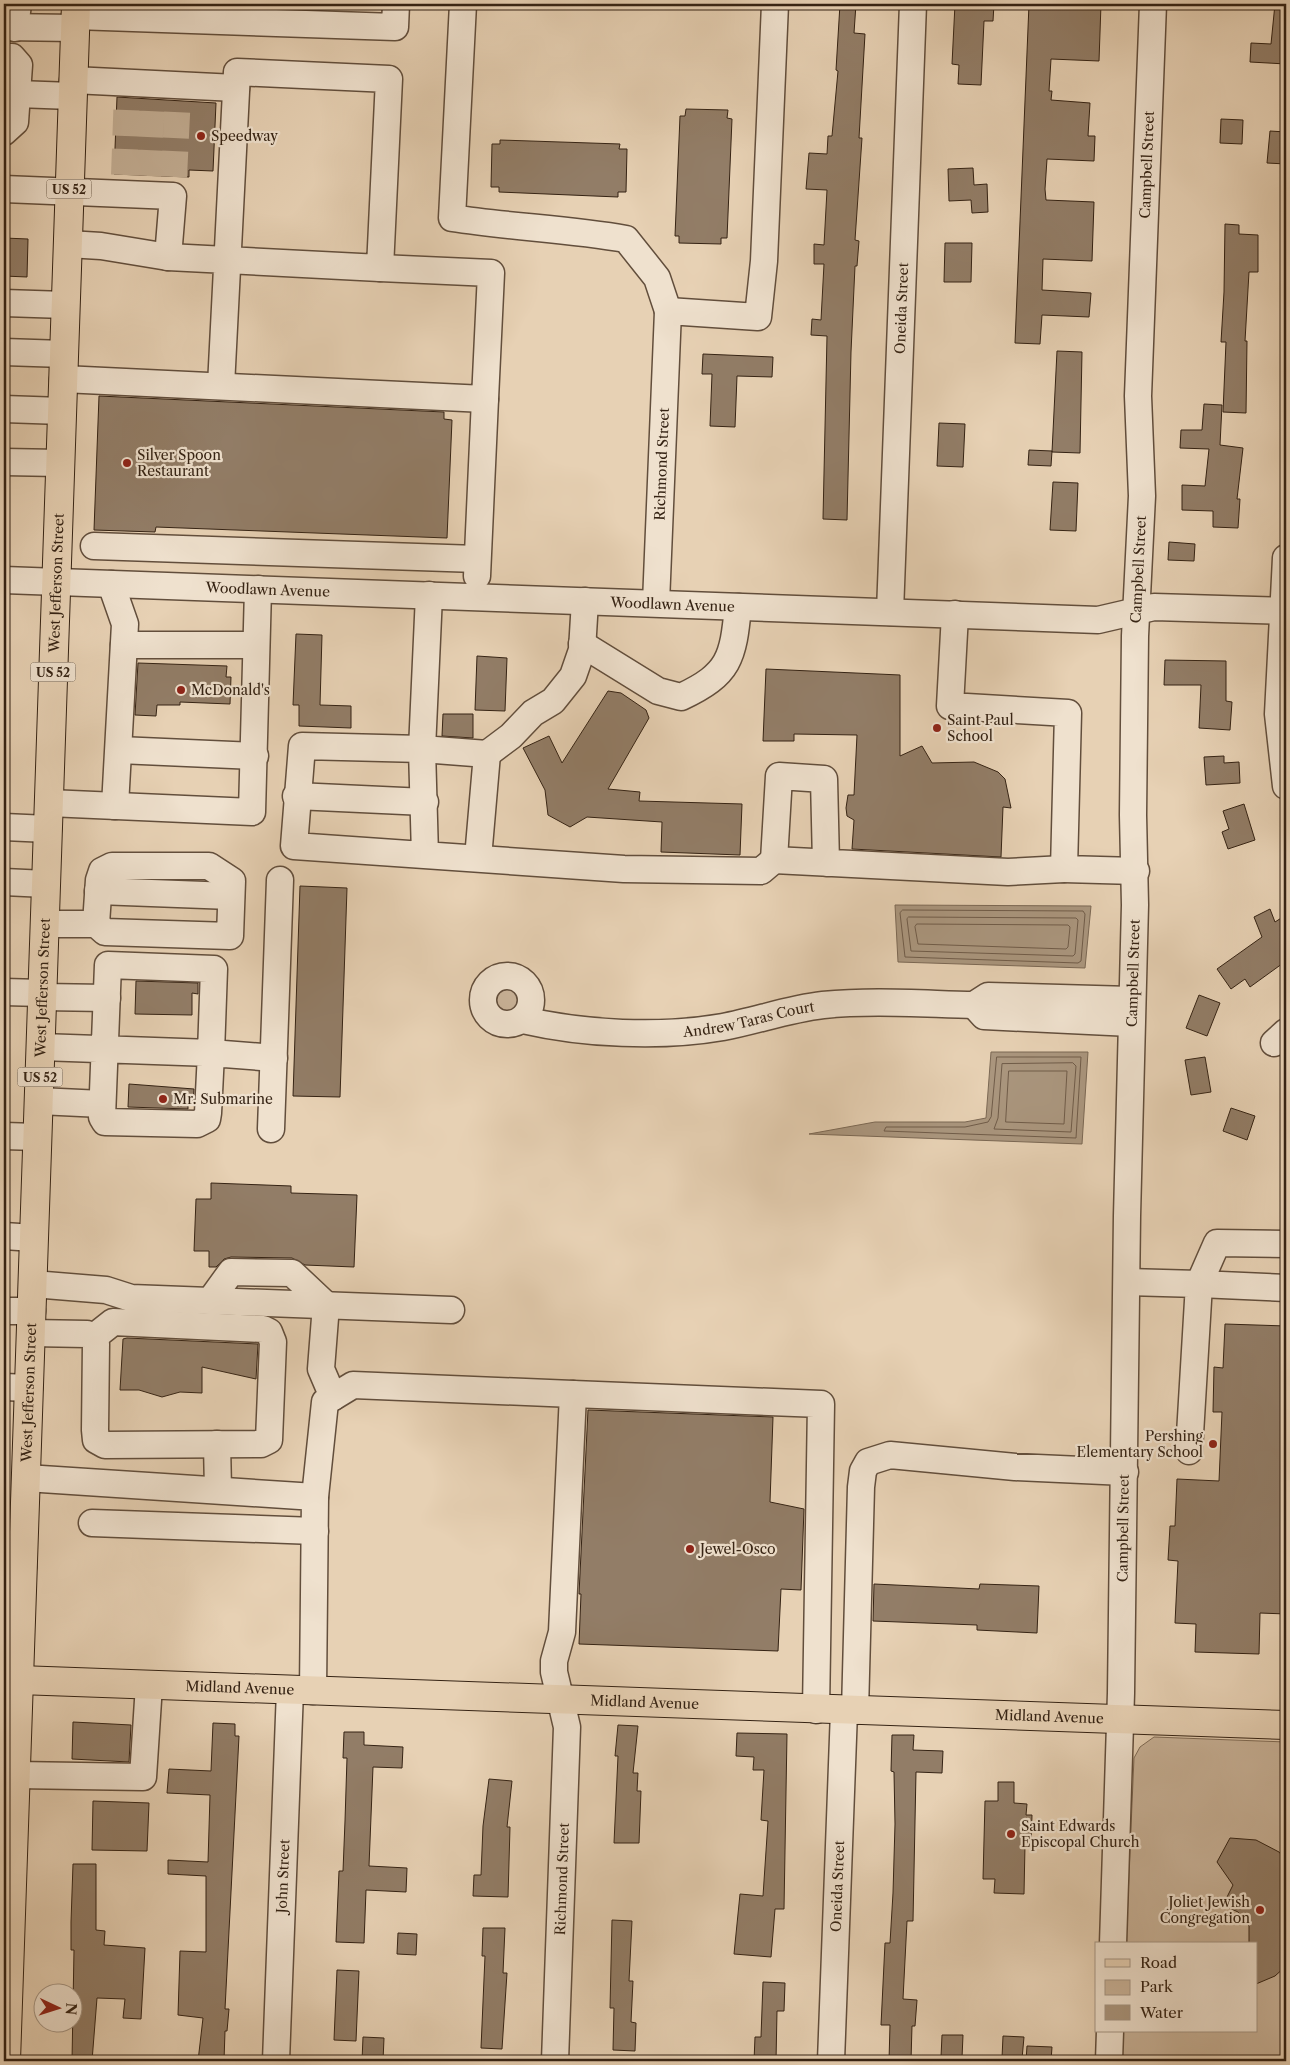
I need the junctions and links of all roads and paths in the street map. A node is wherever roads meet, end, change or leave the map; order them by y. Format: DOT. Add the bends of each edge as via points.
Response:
graph roads {
  1 [pos="396,4"];
  2 [pos="463,4"];
  3 [pos="775,4"];
  4 [pos="913,4"];
  5 [pos="1152,4"];
  6 [pos="145,11"];
  7 [pos="190,12"];
  8 [pos="75,16"];
  9 [pos="12,20"];
  10 [pos="4,57"];
  11 [pos="73,88"];
  12 [pos="236,88"];
  13 [pos="17,94"];
  14 [pos="4,132"];
  15 [pos="4,189"];
  16 [pos="69,190"];
  17 [pos="68,244"];
  18 [pos="168,257"];
  19 [pos="228,260"];
  20 [pos="380,268"];
  21 [pos="4,303"];
  22 [pos="65,305"];
  23 [pos="667,319"];
  24 [pos="4,352"];
  25 [pos="63,367"];
  26 [pos="221,386"];
  27 [pos="485,399"];
  28 [pos="4,410"];
  29 [pos="62,410"];
  30 [pos="4,462"];
  31 [pos="60,463"];
  32 [pos="94,546"];
  33 [pos="132,547"];
  34 [pos="1286,558"];
  35 [pos="477,560"];
  36 [pos="4,580"];
  37 [pos="56,582"];
  38 [pos="128,585"];
  39 [pos="258,590"];
  40 [pos="429,595"];
  41 [pos="476,597"];
  42 [pos="585,601"];
  43 [pos="656,603"];
  44 [pos="738,607"];
  45 [pos="1136,611"];
  46 [pos="1286,611"];
  47 [pos="890,612"];
  48 [pos="955,614"];
  49 [pos="124,634"];
  50 [pos="582,644"];
  51 [pos="256,645"];
  52 [pos="422,749"];
  53 [pos="119,750"];
  54 [pos="487,754"];
  55 [pos="255,756"];
  56 [pos="1286,786"];
  57 [pos="296,796"];
  58 [pos="425,802"];
  59 [pos="115,806"];
  60 [pos="48,816"];
  61 [pos="4,827"];
  62 [pos="425,855"];
  63 [pos="478,858"];
  64 [pos="774,860"];
  65 [pos="826,863"];
  66 [pos="1064,869"];
  67 [pos="1136,871"];
  68 [pos="280,880"];
  69 [pos="4,882"];
  70 [pos="46,884"];
  71 [pos="45,924"];
  72 [pos="96,924"];
  73 [pos="4,992"];
  74 [pos="42,995"];
  75 [pos="107,998"];
  76 [pos="1131,1011"];
  77 [pos="523,1020"];
  78 [pos="41,1048"];
  79 [pos="105,1050"];
  80 [pos="211,1054"];
  81 [pos="274,1058"];
  82 [pos="39,1101"];
  83 [pos="102,1104"];
  84 [pos="271,1129"];
  85 [pos="4,1136"];
  86 [pos="37,1137"];
  87 [pos="4,1236"];
  88 [pos="34,1238"];
  89 [pos="1286,1244"];
  90 [pos="1127,1282"];
  91 [pos="33,1284"];
  92 [pos="1199,1284"];
  93 [pos="1286,1288"];
  94 [pos="326,1305"];
  95 [pos="451,1310"];
  96 [pos="4,1311"];
  97 [pos="31,1322"];
  98 [pos="94,1337"];
  99 [pos="16,1388"];
  100 [pos="573,1394"];
  101 [pos="333,1397"];
  102 [pos="218,1444"];
  103 [pos="1189,1451"];
  104 [pos="1125,1472"];
  105 [pos="26,1478"];
  106 [pos="218,1490"];
  107 [pos="315,1497"];
  108 [pos="92,1523"];
  109 [pos="315,1531"];
  110 [pos="13,1566"];
  111 [pos="11,1680"];
  112 [pos="149,1685"];
  113 [pos="302,1690"];
  114 [pos="559,1699"];
  115 [pos="816,1710"];
  116 [pos="850,1711"];
  117 [pos="1120,1719"];
  118 [pos="1286,1725"];
  119 [pos="11,1730"];
  120 [pos="12,1779"];
  121 [pos="8,1865"];
  122 [pos="1113,1942"];
  123 [pos="7,1947"];
  124 [pos="1110,2032"];
  125 [pos="6,2061"];
  126 [pos="276,2061"];
  127 [pos="555,2061"];
  128 [pos="830,2061"];
  129 [pos="1109,2061"];
  1 -- 7 [label="street" via="395,27"];
  2 -- 23 [label="street" via="452,218 506,226 574,230 626,239 657,278"];
  3 -- 23 [label="street" via="764,261 758,317"];
  4 -- 47 [label="street, Oneida Street"];
  5 -- 45 [label="street, Campbell Street" via="1138,396 1142,496"];
  6 -- 7 [label="street"];
  6 -- 8 [label="street"];
  8 -- 9 [label="street"];
  8 -- 11 [label="main road, West Jefferson Street / US 52"];
  10 -- 13 [label="street" via="12,57 20,65"];
  11 -- 12 [label="street"];
  11 -- 13 [label="street"];
  11 -- 16 [label="main road, West Jefferson Street / US 52"];
  12 -- 19 [label="street"];
  12 -- 20 [label="street" via="237,72 389,80"];
  13 -- 14 [label="street" via="16,122"];
  15 -- 16 [label="street"];
  16 -- 17 [label="main road, West Jefferson Street / US 52"];
  16 -- 18 [label="street" via="173,186"];
  17 -- 18 [label="street" via="120,248"];
  17 -- 22 [label="main road, West Jefferson Street / US 52"];
  18 -- 19 [label="street"];
  19 -- 20 [label="street"];
  19 -- 26 [label="street"];
  20 -- 27 [label="street" via="491,273"];
  21 -- 22 [label="street"];
  22 -- 25 [label="main road, West Jefferson Street / US 52"];
  23 -- 43 [label="street, Richmond Street"];
  24 -- 25 [label="street"];
  25 -- 26 [label="street"];
  25 -- 29 [label="main road, West Jefferson Street / US 52"];
  26 -- 27 [label="street"];
  27 -- 35 [label="street"];
  28 -- 29 [label="street"];
  29 -- 31 [label="main road, West Jefferson Street / US 52"];
  30 -- 31 [label="street"];
  31 -- 37 [label="main road, West Jefferson Street / US 52"];
  32 -- 33 [label="street"];
  33 -- 35 [label="street"];
  33 -- 38 [label="street"];
  34 -- 46 [label="street"];
  35 -- 41 [label="street"];
  36 -- 37 [label="street, Woodlawn Avenue"];
  37 -- 38 [label="street, Woodlawn Avenue"];
  37 -- 60 [label="main road, West Jefferson Street / US 52"];
  38 -- 39 [label="street, Woodlawn Avenue"];
  38 -- 49 [label="street"];
  39 -- 40 [label="street, Woodlawn Avenue"];
  39 -- 51 [label="street"];
  40 -- 41 [label="street, Woodlawn Avenue"];
  40 -- 52 [label="street"];
  41 -- 42 [label="street, Woodlawn Avenue"];
  42 -- 43 [label="street, Woodlawn Avenue"];
  42 -- 50 [label="street"];
  43 -- 44 [label="street, Woodlawn Avenue"];
  44 -- 47 [label="street, Woodlawn Avenue"];
  44 -- 50 [label="street" via="734,642 724,667 706,685 681,697 658,691"];
  45 -- 46 [label="street, Woodlawn Avenue" via="1154,606"];
  45 -- 48 [label="street, Woodlawn Avenue" via="1098,620"];
  45 -- 67 [label="street, Campbell Street" via="1133,805"];
  46 -- 56 [label="street" via="1278,714"];
  47 -- 48 [label="street, Woodlawn Avenue"];
  48 -- 66 [label="street" via="950,706 1068,713"];
  49 -- 51 [label="street"];
  49 -- 53 [label="street"];
  50 -- 54 [label="street" via="573,676 553,701 533,713 511,736"];
  51 -- 55 [label="street"];
  52 -- 54 [label="street"];
  52 -- 57 [label="street" via="302,746"];
  52 -- 58 [label="street"];
  53 -- 55 [label="street"];
  53 -- 59 [label="street"];
  54 -- 63 [label="street"];
  55 -- 59 [label="street" via="252,812"];
  57 -- 58 [label="street"];
  57 -- 62 [label="street" via="294,846"];
  58 -- 62 [label="street"];
  59 -- 60 [label="street"];
  60 -- 61 [label="street"];
  60 -- 70 [label="main road, West Jefferson Street / US 52"];
  62 -- 63 [label="street"];
  63 -- 64 [label="street" via="604,868 718,871 761,871"];
  64 -- 65 [label="street"];
  64 -- 65 [label="street" via="779,776 824,779"];
  65 -- 66 [label="street" via="1008,872"];
  66 -- 67 [label="street"];
  67 -- 76 [label="street, Campbell Street"];
  68 -- 81 [label="street"];
  69 -- 70 [label="street"];
  70 -- 71 [label="main road, West Jefferson Street / US 52"];
  71 -- 72 [label="street"];
  71 -- 74 [label="main road, West Jefferson Street / US 52"];
  72 -- 72 [label="street" via="98,891 232,896 230,936 105,932"];
  73 -- 74 [label="street"];
  74 -- 75 [label="street"];
  74 -- 78 [label="main road, West Jefferson Street / US 52"];
  75 -- 79 [label="street"];
  75 -- 80 [label="street" via="108,965 214,969"];
  76 -- 77 [label="street, Andrew Taras Court" via="988,996 974,1005 825,1005 724,1026 662,1032 554,1027"];
  76 -- 90 [label="street, Campbell Street"];
  78 -- 79 [label="street"];
  78 -- 82 [label="main road, West Jefferson Street / US 52"];
  79 -- 80 [label="street"];
  79 -- 83 [label="street"];
  80 -- 81 [label="street"];
  80 -- 83 [label="street" via="207,1119 197,1124 105,1122"];
  81 -- 84 [label="street"];
  82 -- 83 [label="street"];
  82 -- 86 [label="main road, West Jefferson Street / US 52"];
  85 -- 86 [label="street"];
  86 -- 88 [label="main road, West Jefferson Street / US 52"];
  87 -- 88 [label="street"];
  88 -- 91 [label="main road, West Jefferson Street / US 52"];
  89 -- 92 [label="street" via="1217,1242"];
  90 -- 92 [label="street"];
  90 -- 104 [label="street, Campbell Street"];
  91 -- 94 [label="street" via="106,1290 131,1298"];
  91 -- 97 [label="main road, West Jefferson Street / US 52"];
  92 -- 93 [label="street"];
  92 -- 103 [label="street"];
  94 -- 95 [label="street"];
  94 -- 101 [label="street" via="321,1369"];
  96 -- 97 [label="street"];
  97 -- 98 [label="street"];
  97 -- 99 [label="main road, West Jefferson Street / US 52"];
  98 -- 102 [label="street" via="96,1440 105,1445"];
  98 -- 102 [label="street" via="113,1322 263,1329 269,1332 273,1342 269,1440 261,1444"];
  99 -- 105 [label="main road, West Jefferson Street / US 52"];
  100 -- 101 [label="street" via="354,1385"];
  100 -- 114 [label="street, Richmond Street" via="562,1632 554,1661"];
  100 -- 115 [label="street" via="821,1404"];
  101 -- 107 [label="street, John Street" via="324,1402"];
  102 -- 106 [label="street"];
  104 -- 116 [label="street, Oneida Street" via="1015,1467 890,1455 868,1462 861,1487"];
  104 -- 117 [label="street, Campbell Street"];
  105 -- 106 [label="street"];
  105 -- 110 [label="main road, West Jefferson Street / US 52"];
  106 -- 107 [label="street"];
  107 -- 109 [label="street, John Street"];
  108 -- 109 [label="street"];
  109 -- 113 [label="street, John Street"];
  110 -- 111 [label="main road, West Jefferson Street / US 52"];
  111 -- 112 [label="main road, Midland Avenue"];
  111 -- 119 [label="main road, West Jefferson Street / US 52"];
  112 -- 113 [label="main road, Midland Avenue"];
  112 -- 120 [label="street" via="143,1777"];
  113 -- 114 [label="main road, Midland Avenue"];
  113 -- 126 [label="street, John Street"];
  114 -- 115 [label="main road, Midland Avenue"];
  114 -- 127 [label="street, Richmond Street" via="567,1727"];
  115 -- 116 [label="main road, Midland Avenue"];
  116 -- 117 [label="main road, Midland Avenue"];
  116 -- 128 [label="street, Oneida Street"];
  117 -- 118 [label="main road, Midland Avenue"];
  117 -- 122 [label="street, Campbell Street"];
  119 -- 120 [label="main road, West Jefferson Street / US 52"];
  120 -- 121 [label="main road, West Jefferson Street / US 52"];
  121 -- 123 [label="main road, West Jefferson Street / US 52"];
  123 -- 125 [label="main road, West Jefferson Street / US 52"];
  124 -- 129 [label="street"];
}
